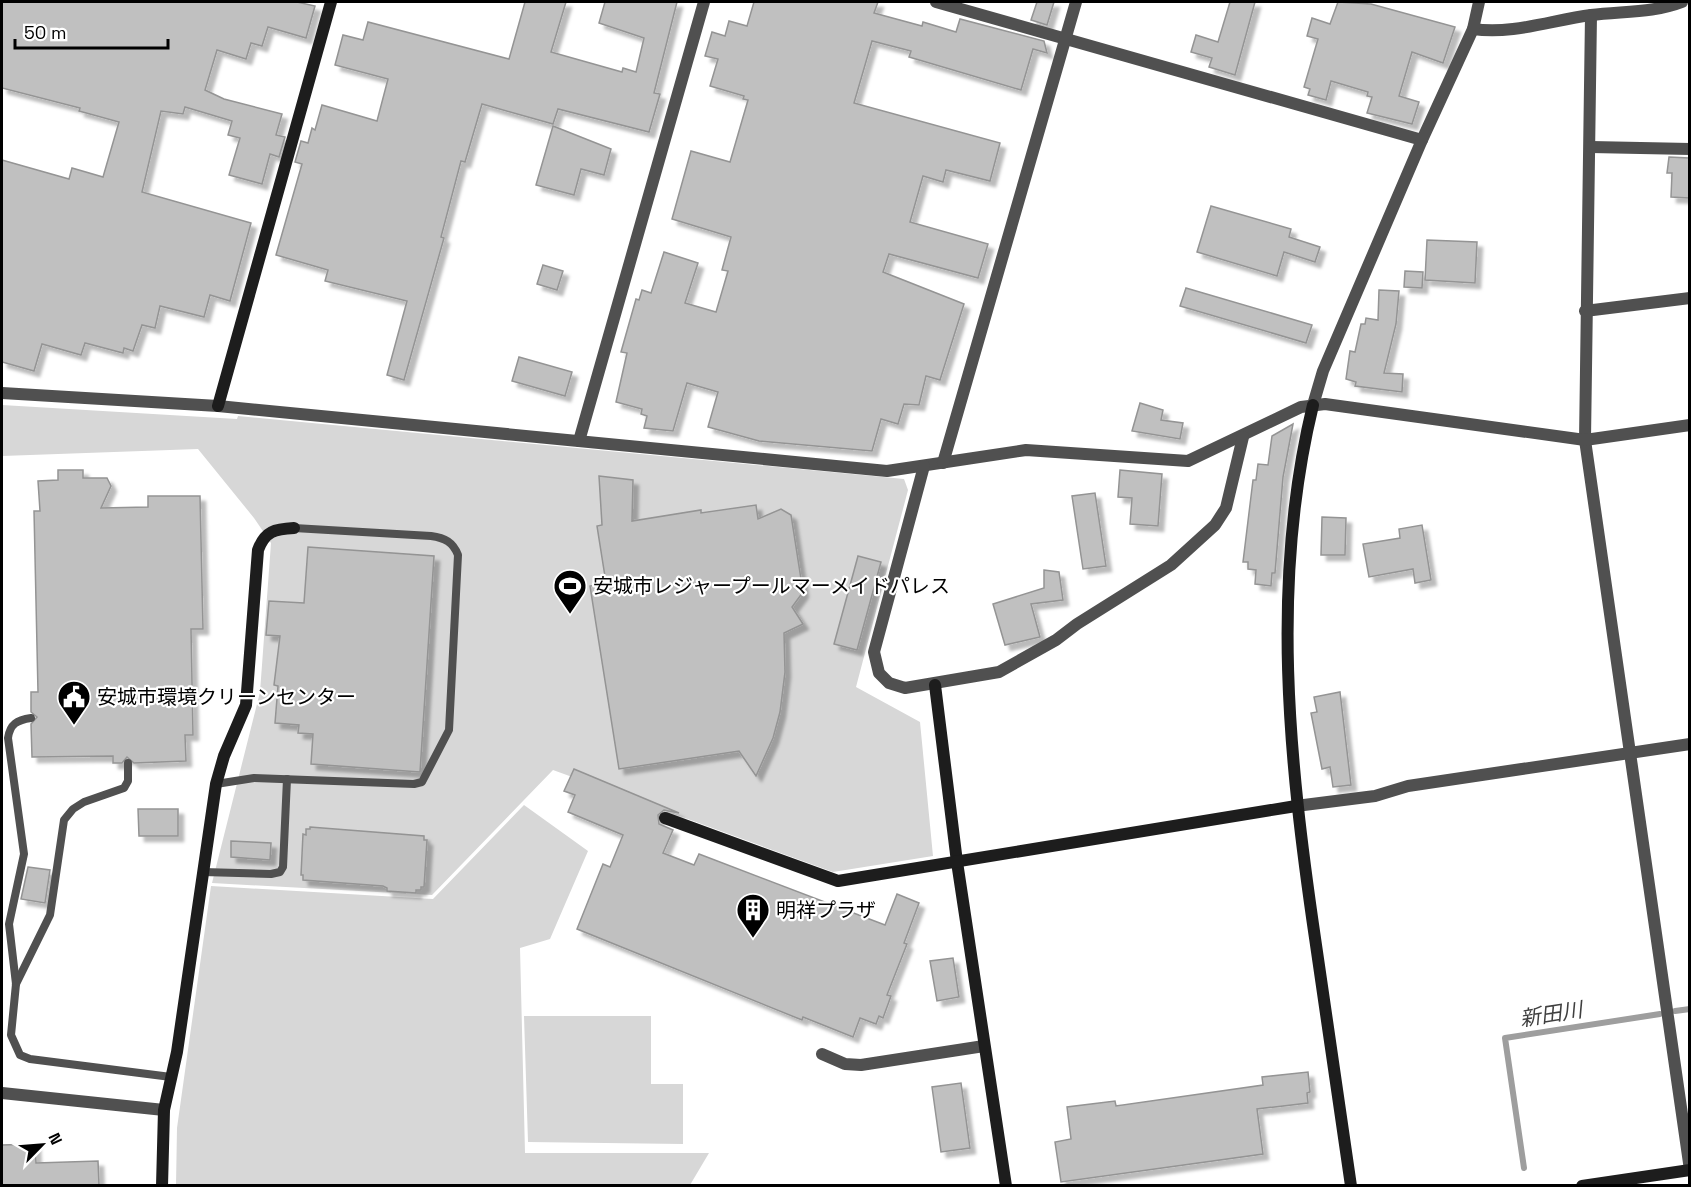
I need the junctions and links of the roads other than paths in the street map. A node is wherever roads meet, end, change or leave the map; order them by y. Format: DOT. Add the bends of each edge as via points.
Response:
graph roads {
  1 [pos="331,2"];
  2 [pos="704,2"];
  3 [pos="936,2"];
  4 [pos="1076,2"];
  5 [pos="1479,2"];
  6 [pos="1682,2"];
  7 [pos="1591,15"];
  8 [pos="1473,29"];
  9 [pos="1066,39"];
  10 [pos="1422,140"];
  11 [pos="1591,147"];
  12 [pos="1689,149"];
  13 [pos="1689,298"];
  14 [pos="1586,311"];
  15 [pos="2,393"];
  16 [pos="1313,405"];
  17 [pos="218,406"];
  18 [pos="1689,425"];
  19 [pos="1243,437"];
  20 [pos="1585,440"];
  21 [pos="579,441"];
  22 [pos="943,463"];
  23 [pos="924,466"];
  24 [pos="294,528"];
  25 [pos="935,685"];
  26 [pos="31,718"];
  27 [pos="1689,744"];
  28 [pos="1629,753"];
  29 [pos="128,763"];
  30 [pos="287,779"];
  31 [pos="216,784"];
  32 [pos="1296,806"];
  33 [pos="665,818"];
  34 [pos="957,862"];
  35 [pos="203,872"];
  36 [pos="16,984"];
  37 [pos="984,1046"];
  38 [pos="822,1054"];
  39 [pos="171,1077"];
  40 [pos="2,1093"];
  41 [pos="164,1110"];
  42 [pos="1689,1170"];
  43 [pos="162,1185"];
  44 [pos="1006,1185"];
  45 [pos="1351,1185"];
  46 [pos="1582,1185"];
  1 -- 17 [label="street"];
  2 -- 21 [label="street"];
  3 -- 9 [label="street"];
  4 -- 9 [label="street"];
  5 -- 8 [label="street"];
  6 -- 7 [label="street"];
  7 -- 8 [label="street" via="1492,32"];
  7 -- 11 [label="street"];
  8 -- 10 [label="street"];
  9 -- 10 [label="street"];
  9 -- 22 [label="street"];
  10 -- 16 [label="street" via="1323,371"];
  11 -- 12 [label="street"];
  11 -- 14 [label="street"];
  13 -- 14 [label="street"];
  14 -- 20 [label="street"];
  15 -- 17 [label="street"];
  16 -- 19 [label="street" via="1301,407"];
  16 -- 20 [label="street"];
  16 -- 32 [label="street" via="1287,592 1288,699"];
  17 -- 21 [label="street"];
  18 -- 20 [label="street"];
  19 -- 22 [label="street" via="1188,461 1026,450"];
  19 -- 25 [label="street" via="1222,515 1171,565 999,672"];
  20 -- 28 [label="street"];
  21 -- 23 [label="street" via="852,469 887,471"];
  22 -- 23 [label="street"];
  23 -- 25 [label="street" via="874,662 879,673 897,687"];
  24 -- 30 [label="lane" via="443,538 454,545 458,555 449,730 422,782"];
  24 -- 31 [label="street" via="269,532 258,550 246,705"];
  25 -- 34 [label="street"];
  26 -- 36 [label="lane" via="9,728 8,738 24,854 9,924"];
  27 -- 28 [label="street"];
  28 -- 32 [label="street"];
  28 -- 42 [label="street"];
  29 -- 36 [label="lane" via="124,788 84,802 64,820 50,915"];
  30 -- 31 [label="lane" via="254,778"];
  30 -- 35 [label="lane" via="280,872"];
  31 -- 35 [label="street"];
  32 -- 34 [label="street"];
  32 -- 45 [label="street"];
  33 -- 34 [label="street" via="838,881"];
  34 -- 37 [label="street"];
  35 -- 39 [label="street"];
  36 -- 39 [label="lane" via="11,1035 20,1055"];
  37 -- 38 [label="street" via="861,1065 845,1064"];
  37 -- 44 [label="street"];
  39 -- 41 [label="street"];
  40 -- 41 [label="street"];
  41 -- 43 [label="street"];
  42 -- 46 [label="street"];
}
